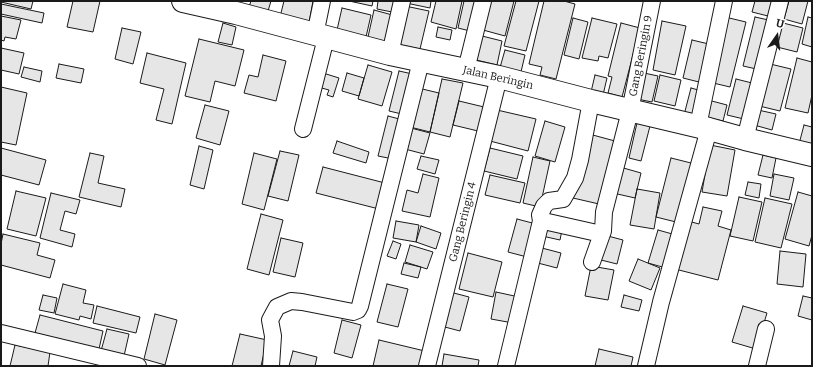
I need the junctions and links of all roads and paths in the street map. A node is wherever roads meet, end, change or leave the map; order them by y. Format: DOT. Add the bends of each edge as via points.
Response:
graph roads {
  1 [pos="183,1"];
  2 [pos="322,1"];
  3 [pos="402,1"];
  4 [pos="483,1"];
  5 [pos="652,1"];
  6 [pos="724,1"];
  7 [pos="780,1"];
  8 [pos="237,7"];
  9 [pos="320,36"];
  10 [pos="390,54"];
  11 [pos="421,61"];
  12 [pos="466,70"];
  13 [pos="499,78"];
  14 [pos="591,101"];
  15 [pos="630,111"];
  16 [pos="703,127"];
  17 [pos="303,129"];
  18 [pos="745,139"];
  19 [pos="812,155"];
  20 [pos="541,221"];
  21 [pos="603,231"];
  22 [pos="592,262"];
  23 [pos="766,329"];
  24 [pos="1,333"];
  25 [pos="138,366"];
  26 [pos="271,366"];
  27 [pos="427,366"];
  28 [pos="506,366"];
  29 [pos="646,366"];
  30 [pos="757,366"];
  1 -- 8 [label="street, Jalan Beringin"];
  2 -- 9 [label="street"];
  3 -- 10 [label="street"];
  4 -- 12 [label="street"];
  5 -- 15 [label="street, Gang Beringin 9"];
  6 -- 16 [label="street"];
  7 -- 18 [label="street"];
  8 -- 9 [label="street, Jalan Beringin"];
  9 -- 10 [label="street, Jalan Beringin"];
  9 -- 17 [label="street"];
  10 -- 11 [label="street, Jalan Beringin"];
  11 -- 12 [label="street, Jalan Beringin"];
  11 -- 26 [label="street" via="360,306 353,312 290,301 277,307 270,320 273,336"];
  12 -- 13 [label="street, Jalan Beringin"];
  13 -- 14 [label="street, Jalan Beringin"];
  13 -- 27 [label="street, Gang Beringin 4"];
  14 -- 15 [label="street, Jalan Beringin"];
  14 -- 20 [label="street" via="575,178 563,199 549,201 544,206 540,215"];
  15 -- 16 [label="street, Jalan Beringin"];
  15 -- 21 [label="street, Gang Beringin 9" via="604,212"];
  16 -- 18 [label="street, Jalan Beringin"];
  16 -- 29 [label="street"];
  18 -- 19 [label="street, Jalan Beringin"];
  20 -- 21 [label="street" via="597,233"];
  20 -- 28 [label="street"];
  21 -- 22 [label="street, Gang Beringin 9"];
  23 -- 30 [label="street"];
  24 -- 25 [label="street"];
}
